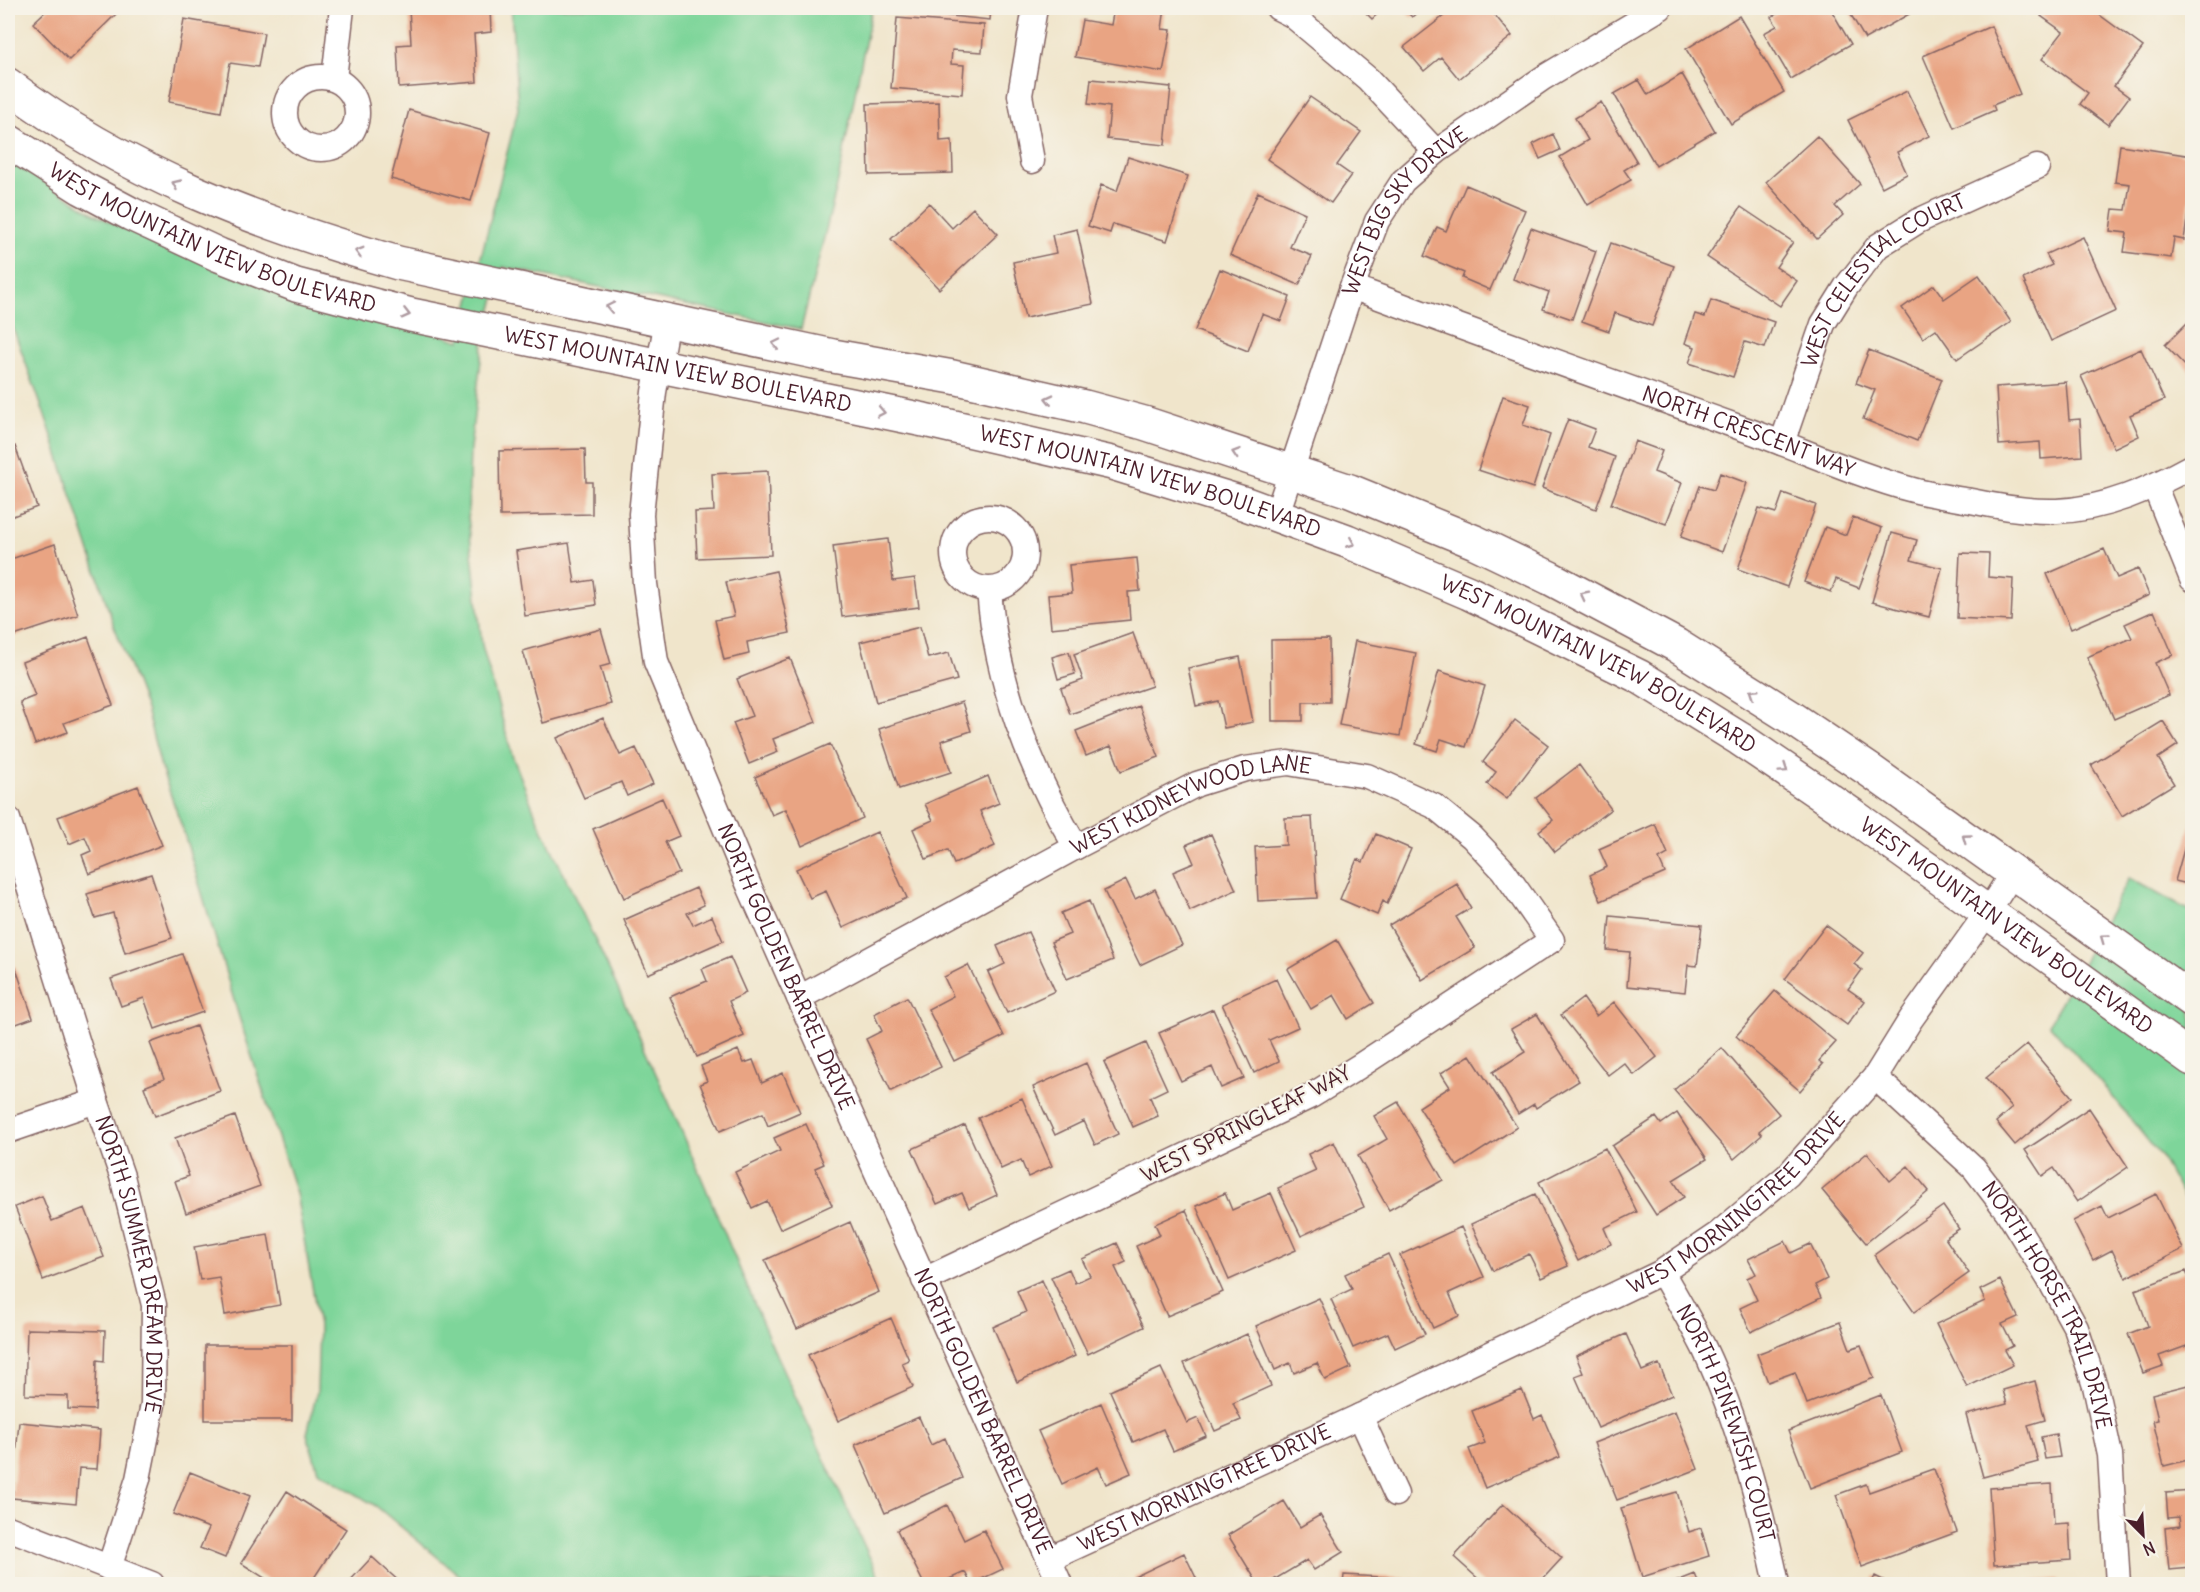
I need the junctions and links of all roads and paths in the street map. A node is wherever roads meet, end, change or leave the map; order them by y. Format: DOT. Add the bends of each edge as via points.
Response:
graph roads {
  1 [pos="342,8"];
  2 [pos="1035,8"];
  3 [pos="1278,8"];
  4 [pos="1660,8"];
  5 [pos="334,79"];
  6 [pos="8,85"];
  7 [pos="8,141"];
  8 [pos="1436,152"];
  9 [pos="1032,161"];
  10 [pos="2037,167"];
  11 [pos="1352,287"];
  12 [pos="668,320"];
  13 [pos="659,367"];
  14 [pos="1782,443"];
  15 [pos="2193,466"];
  16 [pos="1292,471"];
  17 [pos="2155,487"];
  18 [pos="1277,514"];
  19 [pos="2193,579"];
  20 [pos="989,590"];
  21 [pos="8,819"];
  22 [pos="1076,848"];
  23 [pos="2013,872"];
  24 [pos="1987,913"];
  25 [pos="1552,940"];
  26 [pos="799,998"];
  27 [pos="2193,1000"];
  28 [pos="2193,1059"];
  29 [pos="1875,1077"];
  30 [pos="96,1101"];
  31 [pos="8,1131"];
  32 [pos="1662,1272"];
  33 [pos="924,1280"];
  34 [pos="1360,1416"];
  35 [pos="1396,1494"];
  36 [pos="8,1528"];
  37 [pos="1049,1559"];
  38 [pos="109,1568"];
  39 [pos="1776,1579"];
  40 [pos="152,1584"];
  41 [pos="1060,1584"];
  42 [pos="2118,1584"];
  1 -- 5 [label="street"];
  2 -- 9 [label="street" via="1020,95"];
  3 -- 8 [label="street" via="1292,15 1368,80"];
  4 -- 8 [label="street, WEST BIG SKY DRIVE" via="1543,78"];
  12 -- 6 [label="street, WEST MOUNTAIN VIEW BOULEVARD, one-way" via="398,263 247,215 152,172 42,110"];
  7 -- 13 [label="street, WEST MOUNTAIN VIEW BOULEVARD, one-way" via="130,214 296,285 411,315"];
  8 -- 11 [label="street, WEST BIG SKY DRIVE" via="1403,181 1377,221"];
  10 -- 14 [label="street, WEST CELESTIAL COURT" via="1918,221 1878,246 1823,324"];
  11 -- 14 [label="street, NORTH CRESCENT WAY"];
  11 -- 16 [label="street, WEST BIG SKY DRIVE"];
  12 -- 13 [label="street, NORTH GOLDEN BARREL DRIVE"];
  16 -- 12 [label="street, WEST MOUNTAIN VIEW BOULEVARD, one-way" via="1085,407"];
  13 -- 18 [label="street, WEST MOUNTAIN VIEW BOULEVARD, one-way" via="924,420 1112,463"];
  13 -- 26 [label="street, NORTH GOLDEN BARREL DRIVE" via="641,514 645,584 656,662"];
  14 -- 17 [label="street, NORTH CRESCENT WAY" via="1913,490 2018,508 2088,508"];
  15 -- 17 [label="street, NORTH CRESCENT WAY"];
  16 -- 18 [label="street, WEST BIG SKY DRIVE"];
  23 -- 16 [label="street, WEST MOUNTAIN VIEW BOULEVARD, one-way" via="1799,722 1676,645 1475,542"];
  17 -- 19 [label="street"];
  18 -- 24 [label="street, WEST MOUNTAIN VIEW BOULEVARD, one-way" via="1469,593 1640,677 1852,815"];
  20 -- 22 [label="street" via="1008,694 1041,783"];
  21 -- 30 [label="street, NORTH SUMMER DREAM DRIVE"];
  22 -- 25 [label="street, WEST KIDNEYWOOD LANE" via="1197,784 1245,769 1288,763 1326,768 1367,776 1434,806 1472,837 1503,870"];
  22 -- 26 [label="street, WEST KIDNEYWOOD LANE"];
  23 -- 24 [label="street, WEST MORNINGTREE DRIVE"];
  27 -- 23 [label="street, WEST MOUNTAIN VIEW BOULEVARD, one-way"];
  24 -- 28 [label="street, WEST MOUNTAIN VIEW BOULEVARD"];
  24 -- 29 [label="street, WEST MORNINGTREE DRIVE"];
  25 -- 33 [label="street, WEST SPRINGLEAF WAY" via="1311,1096"];
  26 -- 33 [label="street, NORTH GOLDEN BARREL DRIVE"];
  29 -- 32 [label="street, WEST MORNINGTREE DRIVE" via="1788,1175 1718,1234"];
  29 -- 42 [label="street, NORTH HORSE TRAIL DRIVE" via="1974,1168 2007,1211 2076,1328 2095,1386 2110,1455"];
  30 -- 31 [label="street, NORTH SUMMER DREAM DRIVE"];
  30 -- 38 [label="street, NORTH SUMMER DREAM DRIVE" via="122,1176 154,1305 153,1404 138,1479"];
  32 -- 34 [label="street, WEST MORNINGTREE DRIVE"];
  32 -- 39 [label="street, NORTH PINEWISH COURT" via="1704,1349 1738,1436"];
  33 -- 37 [label="street, NORTH GOLDEN BARREL DRIVE"];
  34 -- 35 [label="street"];
  34 -- 37 [label="street, WEST MORNINGTREE DRIVE"];
  36 -- 38 [label="street"];
  37 -- 41 [label="street, NORTH GOLDEN BARREL DRIVE"];
  38 -- 40 [label="street"];
}
